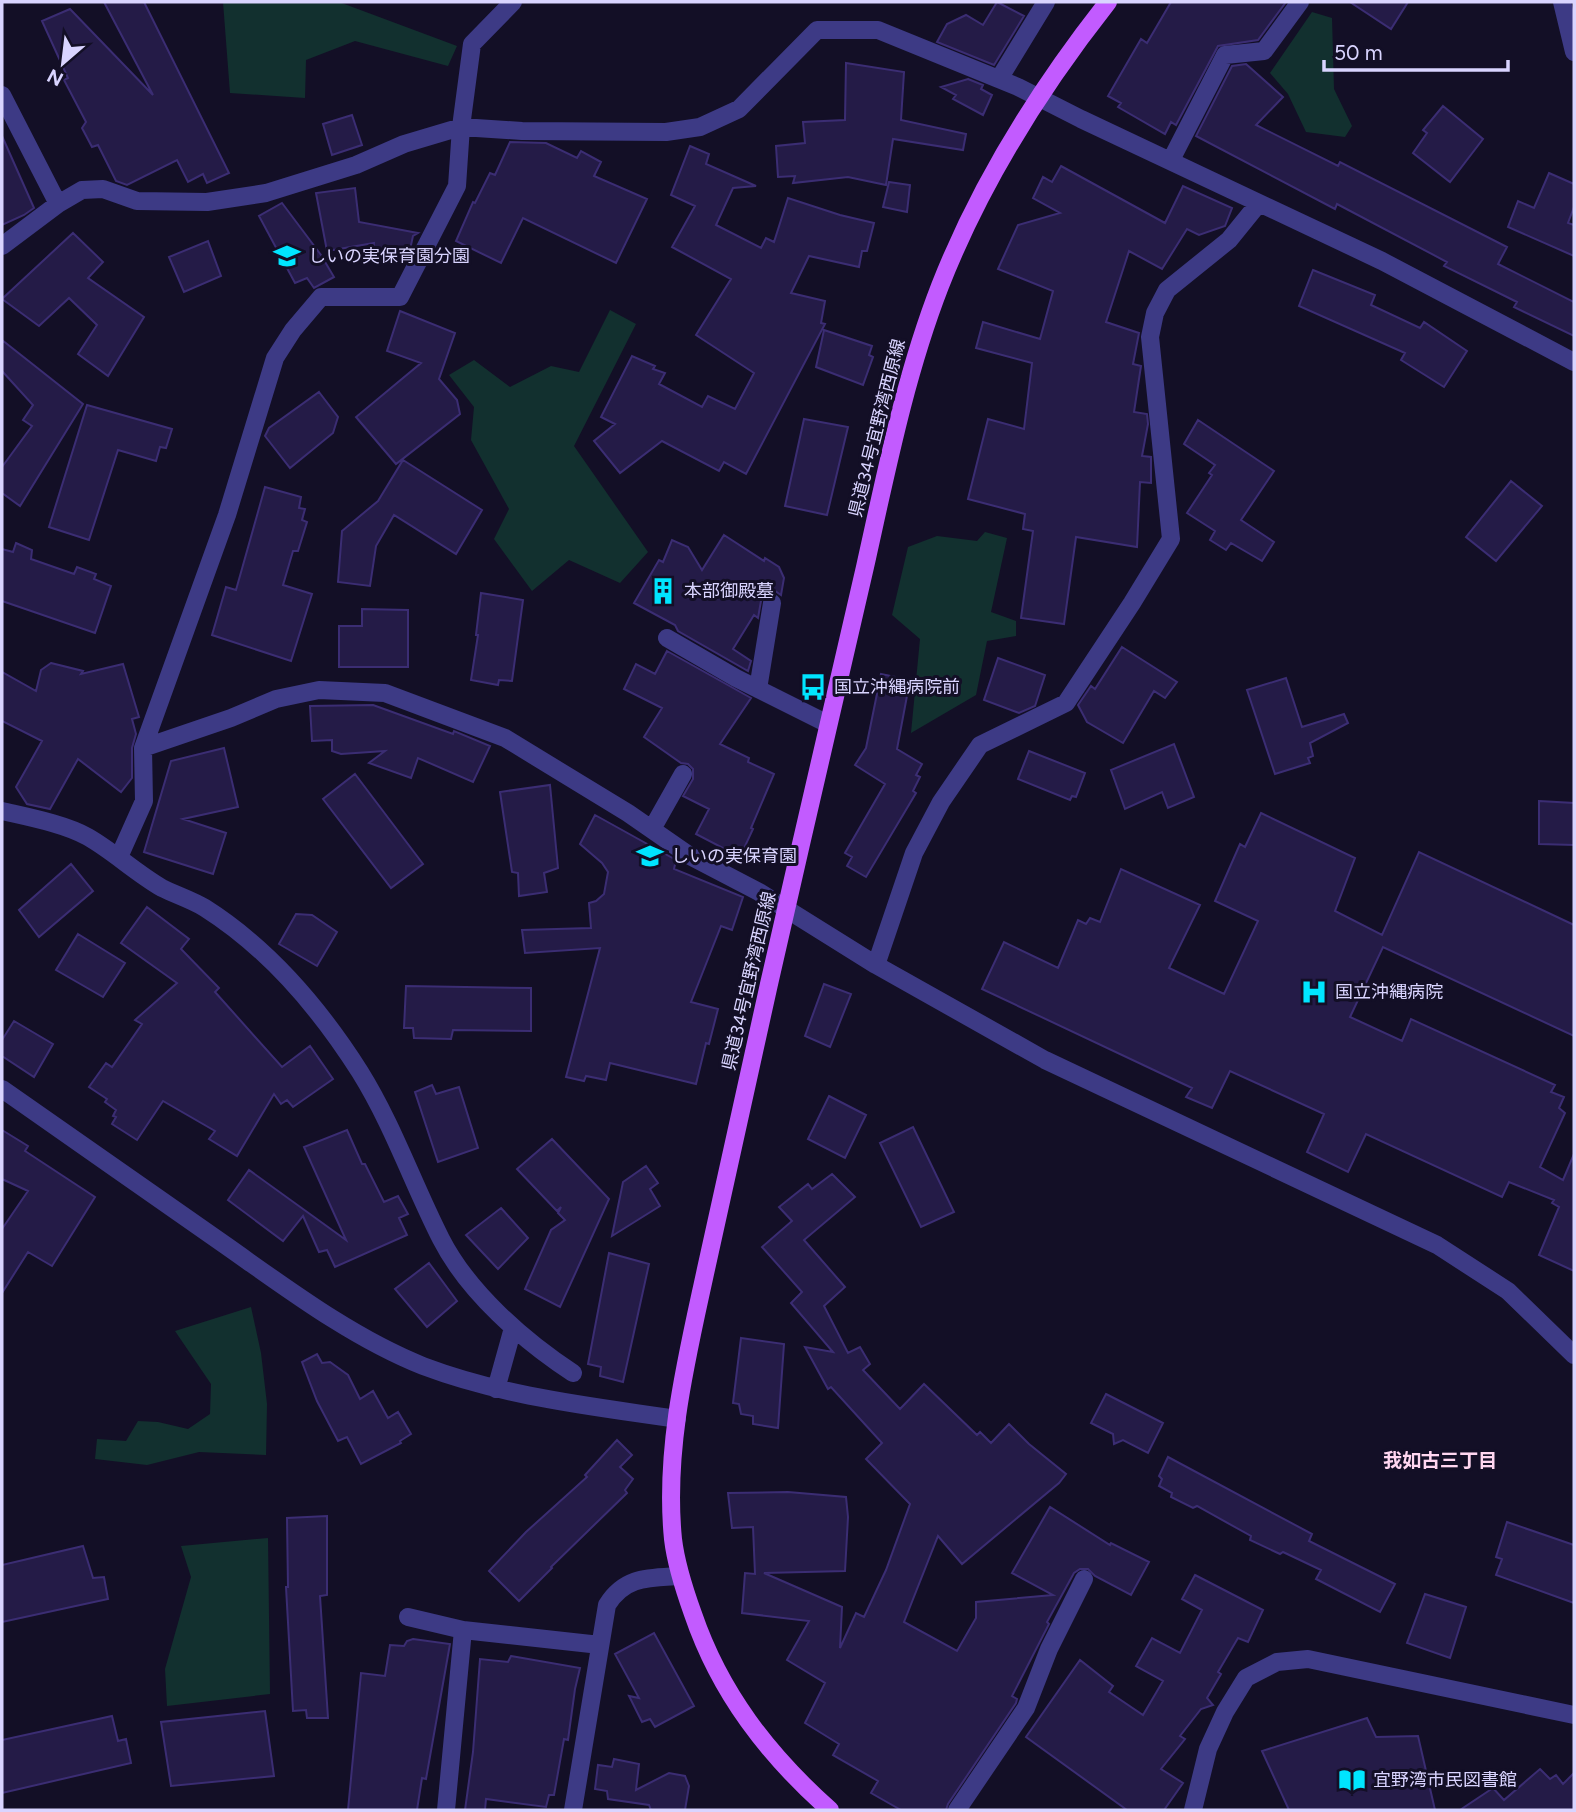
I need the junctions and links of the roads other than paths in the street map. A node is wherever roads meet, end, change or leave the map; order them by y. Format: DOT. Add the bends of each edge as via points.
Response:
graph roads {
  1 [pos="513,2"];
  2 [pos="1046,2"];
  3 [pos="1108,2"];
  4 [pos="1300,2"];
  5 [pos="1562,2"];
  6 [pos="1574,52"];
  7 [pos="999,79"];
  8 [pos="2,95"];
  9 [pos="1040,97"];
  10 [pos="461,127"];
  11 [pos="1171,160"];
  12 [pos="1259,203"];
  13 [pos="58,204"];
  14 [pos="2,246"];
  15 [pos="1574,362"];
  16 [pos="772,603"];
  17 [pos="667,638"];
  18 [pos="758,689"];
  19 [pos="828,724"];
  20 [pos="143,748"];
  21 [pos="683,774"];
  22 [pos="2,811"];
  23 [pos="652,829"];
  24 [pos="119,857"];
  25 [pos="786,909"];
  26 [pos="876,965"];
  27 [pos="2,1089"];
  28 [pos="513,1328"];
  29 [pos="1574,1355"];
  30 [pos="573,1373"];
  31 [pos="496,1389"];
  32 [pos="677,1419"];
  33 [pos="680,1576"];
  34 [pos="1084,1579"];
  35 [pos="408,1617"];
  36 [pos="463,1630"];
  37 [pos="600,1645"];
  38 [pos="1574,1715"];
  39 [pos="446,1810"];
  40 [pos="573,1810"];
  41 [pos="830,1810"];
  42 [pos="957,1810"];
  43 [pos="1193,1810"];
  1 -- 10 [label="street" via="472,44"];
  2 -- 7 [label="street"];
  3 -- 9 [label="main road, 県道34号宜野湾西原線"];
  4 -- 11 [label="street" via="1264,51 1225,55"];
  5 -- 6 [label="street"];
  7 -- 9 [label="street"];
  7 -- 10 [label="street" via="878,30 817,30 739,108 700,127 654,132"];
  8 -- 13 [label="street"];
  9 -- 11 [label="street"];
  9 -- 19 [label="main road, 県道34号宜野湾西原線" via="980,200 925,326"];
  10 -- 13 [label="street" via="266,193 206,202 137,201 103,189 82,190"];
  10 -- 20 [label="street" via="457,186 400,297 321,297 275,358 228,515"];
  11 -- 12 [label="street"];
  12 -- 15 [label="street" via="1382,261"];
  12 -- 26 [label="street" via="1229,240 1167,290 1156,313 1150,337 1171,539 1066,703 980,745 964,768 914,852"];
  13 -- 14 [label="street"];
  16 -- 18 [label="street"];
  17 -- 18 [label="street"];
  18 -- 19 [label="street"];
  19 -- 25 [label="main road, 県道34号宜野湾西原線"];
  20 -- 23 [label="street" via="276,699 319,690 385,693 505,738"];
  20 -- 24 [label="street" via="144,801"];
  21 -- 23 [label="street"];
  22 -- 24 [label="street" via="85,835"];
  23 -- 25 [label="street" via="690,856"];
  24 -- 28 [label="street" via="161,887 205,908 264,954 302,994 360,1072 442,1242"];
  25 -- 26 [label="street"];
  25 -- 32 [label="main road, 県道34号宜野湾西原線"];
  26 -- 29 [label="street" via="1045,1060 1437,1245 1508,1291"];
  27 -- 31 [label="street" via="342,1325 420,1365"];
  28 -- 30 [label="street"];
  28 -- 31 [label="street"];
  31 -- 32 [label="street"];
  32 -- 33 [label="main road, 県道34号宜野湾西原線" via="672,1509"];
  33 -- 37 [label="street" via="642,1578 616,1591 607,1605"];
  33 -- 41 [label="main road, 県道34号宜野湾西原線" via="717,1673 745,1718 773,1755"];
  34 -- 42 [label="street" via="1026,1708"];
  35 -- 36 [label="street"];
  36 -- 37 [label="street"];
  36 -- 39 [label="street"];
  37 -- 40 [label="street"];
  38 -- 43 [label="street" via="1308,1659 1277,1662 1246,1678 1225,1712 1208,1749"];
}
